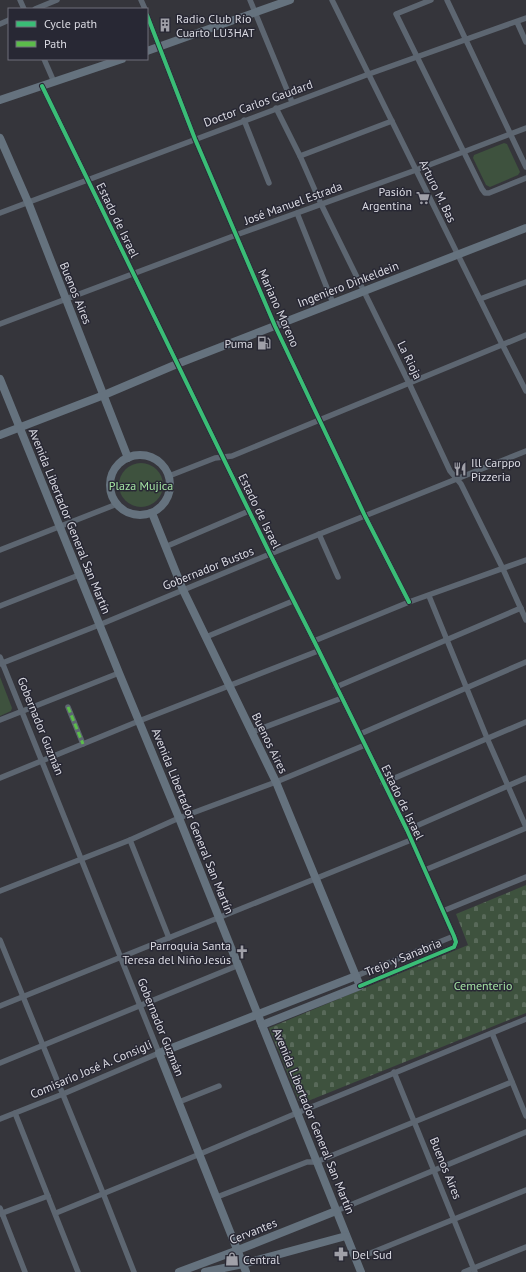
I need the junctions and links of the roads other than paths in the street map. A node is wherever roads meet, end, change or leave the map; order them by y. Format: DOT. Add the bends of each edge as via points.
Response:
graph roads {
  1 [pos="57,0"];
  2 [pos="250,0"];
  3 [pos="290,0"];
  4 [pos="332,0"];
  5 [pos="431,0"];
  6 [pos="448,0"];
  7 [pos="37,8"];
  8 [pos="255,12"];
  9 [pos="148,17"];
  10 [pos="526,18"];
  11 [pos="516,22"];
  12 [pos="466,39"];
  13 [pos="526,42"];
  14 [pos="160,47"];
  15 [pos="148,51"];
  16 [pos="418,56"];
  17 [pos="44,60"];
  18 [pos="119,60"];
  19 [pos="369,74"];
  20 [pos="54,82"];
  21 [pos="42,86"];
  22 [pos="0,100"];
  23 [pos="292,102"];
  24 [pos="276,108"];
  25 [pos="244,120"];
  26 [pos="392,121"];
  27 [pos="526,128"];
  28 [pos="511,134"];
  29 [pos="0,138"];
  30 [pos="195,138"];
  31 [pos="463,151"];
  32 [pos="300,156"];
  33 [pos="526,167"];
  34 [pos="416,170"];
  35 [pos="526,178"];
  36 [pos="87,179"];
  37 [pos="269,183"];
  38 [pos="28,202"];
  39 [pos="321,204"];
  40 [pos="0,212"];
  41 [pos="297,213"];
  42 [pos="526,228"];
  43 [pos="236,235"];
  44 [pos="458,255"];
  45 [pos="133,274"];
  46 [pos="526,282"];
  47 [pos="363,291"];
  48 [pos="66,299"];
  49 [pos="480,299"];
  50 [pos="333,303"];
  51 [pos="0,324"];
  52 [pos="275,326"];
  53 [pos="526,335"];
  54 [pos="502,344"];
  55 [pos="177,364"];
  56 [pos="0,380"];
  57 [pos="409,383"];
  58 [pos="526,391"];
  59 [pos="104,395"];
  60 [pos="319,420"];
  61 [pos="19,427"];
  62 [pos="0,435"];
  63 [pos="526,451"];
  64 [pos="223,456"];
  65 [pos="128,458"];
  66 [pos="169,476"];
  67 [pos="458,478"];
  68 [pos="117,504"];
  69 [pos="249,511"];
  70 [pos="152,513"];
  71 [pos="365,516"];
  72 [pos="60,528"];
  73 [pos="319,534"];
  74 [pos="165,547"];
  75 [pos="0,550"];
  76 [pos="270,554"];
  77 [pos="526,560"];
  78 [pos="503,568"];
  79 [pos="80,576"];
  80 [pos="338,577"];
  81 [pos="183,590"];
  82 [pos="429,596"];
  83 [pos="293,601"];
  84 [pos="409,602"];
  85 [pos="0,606"];
  86 [pos="521,608"];
  87 [pos="526,620"];
  88 [pos="100,625"];
  89 [pos="206,637"];
  90 [pos="448,639"];
  91 [pos="314,641"];
  92 [pos="318,651"];
  93 [pos="1,661"];
  94 [pos="526,662"];
  95 [pos="119,673"];
  96 [pos="230,686"];
  97 [pos="336,687"];
  98 [pos="467,688"];
  99 [pos="342,698"];
  100 [pos="68,707"];
  101 [pos="22,712"];
  102 [pos="0,720"];
  103 [pos="139,721"];
  104 [pos="526,722"];
  105 [pos="252,732"];
  106 [pos="360,734"];
  107 [pos="488,738"];
  108 [pos="83,744"];
  109 [pos="365,745"];
  110 [pos="42,761"];
  111 [pos="0,778"];
  112 [pos="526,778"];
  113 [pos="276,782"];
  114 [pos="383,783"];
  115 [pos="508,786"];
  116 [pos="179,818"];
  117 [pos="526,828"];
  118 [pos="407,830"];
  119 [pos="130,840"];
  120 [pos="411,840"];
  121 [pos="81,860"];
  122 [pos="425,870"];
  123 [pos="526,877"];
  124 [pos="315,878"];
  125 [pos="0,891"];
  126 [pos="443,910"];
  127 [pos="219,917"];
  128 [pos="454,936"];
  129 [pos="169,938"];
  130 [pos="0,940"];
  131 [pos="454,947"];
  132 [pos="120,957"];
  133 [pos="239,965"];
  134 [pos="356,976"];
  135 [pos="360,986"];
  136 [pos="23,997"];
  137 [pos="0,1006"];
  138 [pos="139,1006"];
  139 [pos="258,1015"];
  140 [pos="526,1019"];
  141 [pos="262,1025"];
  142 [pos="492,1032"];
  143 [pos="43,1046"];
  144 [pos="159,1053"];
  145 [pos="0,1063"];
  146 [pos="394,1072"];
  147 [pos="512,1082"];
  148 [pos="219,1086"];
  149 [pos="63,1094"];
  150 [pos="179,1102"];
  151 [pos="15,1113"];
  152 [pos="297,1113"];
  153 [pos="526,1116"];
  154 [pos="0,1119"];
  155 [pos="414,1122"];
  156 [pos="526,1132"];
  157 [pos="200,1154"];
  158 [pos="316,1162"];
  159 [pos="434,1170"];
  160 [pos="526,1190"];
  161 [pos="103,1193"];
  162 [pos="48,1196"];
  163 [pos="217,1196"];
  164 [pos="336,1211"];
  165 [pos="1,1212"];
  166 [pos="56,1213"];
  167 [pos="454,1220"];
  168 [pos="346,1236"];
  169 [pos="526,1247"];
  170 [pos="238,1250"];
  171 [pos="356,1259"];
  172 [pos="243,1264"];
  173 [pos="474,1270"];
  174 [pos="25,1272"];
  175 [pos="78,1272"];
  176 [pos="134,1272"];
  177 [pos="179,1272"];
  178 [pos="205,1272"];
  179 [pos="246,1272"];
  180 [pos="361,1272"];
  181 [pos="464,1272"];
  1 -- 7 [label="street"];
  2 -- 8 [label="street"];
  3 -- 8 [label="main road"];
  4 -- 19 [label="street, Arturo M. Bas"];
  5 -- 16 [label="street" via="396,14"];
  6 -- 12 [label="street"];
  8 -- 14 [label="main road"];
  8 -- 23 [label="street"];
  9 -- 14 [label="street, Mariano Moreno"];
  10 -- 11 [label="street, Doctor Carlos Gaudard"];
  11 -- 12 [label="street, Doctor Carlos Gaudard"];
  11 -- 13 [label="street"];
  12 -- 16 [label="street, Doctor Carlos Gaudard"];
  12 -- 28 [label="street"];
  14 -- 15 [label="main road"];
  14 -- 30 [label="street, Mariano Moreno"];
  16 -- 19 [label="street, Doctor Carlos Gaudard"];
  16 -- 31 [label="street"];
  17 -- 20 [label="street"];
  18 -- 20 [label="main road"];
  19 -- 23 [label="street, Doctor Carlos Gaudard"];
  19 -- 26 [label="street, Arturo M. Bas"];
  20 -- 21 [label="main road"];
  21 -- 22 [label="main road"];
  21 -- 36 [label="street, Estado de Israel"];
  23 -- 24 [label="street, Doctor Carlos Gaudard"];
  24 -- 25 [label="street, Doctor Carlos Gaudard"];
  24 -- 32 [label="street, La Rioja"];
  25 -- 30 [label="street, Doctor Carlos Gaudard"];
  25 -- 37 [label="street"];
  26 -- 32 [label="street"];
  26 -- 34 [label="street, Arturo M. Bas"];
  27 -- 28 [label="street, José Manuel Estrada"];
  28 -- 31 [label="street, José Manuel Estrada"];
  28 -- 33 [label="street"];
  29 -- 38 [label="main road, Buenos Aires"];
  30 -- 36 [label="street, Doctor Carlos Gaudard"];
  30 -- 43 [label="street, Mariano Moreno"];
  31 -- 34 [label="street, José Manuel Estrada"];
  31 -- 35 [label="street" via="485,193"];
  32 -- 39 [label="street, La Rioja"];
  34 -- 39 [label="street, José Manuel Estrada"];
  34 -- 44 [label="street, Arturo M. Bas"];
  36 -- 38 [label="street, Doctor Carlos Gaudard"];
  36 -- 45 [label="street, Estado de Israel"];
  38 -- 40 [label="street, Doctor Carlos Gaudard"];
  38 -- 48 [label="main road, Buenos Aires"];
  39 -- 41 [label="street, José Manuel Estrada"];
  39 -- 47 [label="street, La Rioja"];
  41 -- 43 [label="street, José Manuel Estrada"];
  41 -- 50 [label="street"];
  42 -- 44 [label="main road, Ingeniero Dinkeldein"];
  43 -- 45 [label="street, José Manuel Estrada"];
  43 -- 52 [label="street, Mariano Moreno"];
  44 -- 47 [label="main road, Ingeniero Dinkeldein"];
  44 -- 49 [label="street, Arturo M. Bas"];
  45 -- 48 [label="street, José Manuel Estrada"];
  45 -- 55 [label="street, Estado de Israel"];
  46 -- 49 [label="street"];
  47 -- 50 [label="main road, Ingeniero Dinkeldein"];
  47 -- 57 [label="street, La Rioja"];
  48 -- 51 [label="street, José Manuel Estrada"];
  48 -- 59 [label="main road, Buenos Aires"];
  49 -- 54 [label="street, Arturo M. Bas"];
  50 -- 52 [label="main road, Ingeniero Dinkeldein"];
  52 -- 55 [label="main road, Ingeniero Dinkeldein"];
  52 -- 60 [label="street, Mariano Moreno"];
  53 -- 54 [label="street"];
  54 -- 57 [label="street"];
  54 -- 58 [label="street, Arturo M. Bas"];
  55 -- 59 [label="main road, Ingeniero Dinkeldein"];
  55 -- 64 [label="street, Estado de Israel"];
  56 -- 61 [label="main road, Avenida Libertador General San Martín"];
  57 -- 60 [label="street"];
  57 -- 67 [label="street, La Rioja" via="450,471"];
  59 -- 61 [label="main road, Ingeniero Dinkeldein"];
  59 -- 65 [label="main road, Buenos Aires"];
  60 -- 64 [label="street" via="232,456"];
  60 -- 71 [label="street, Mariano Moreno"];
  61 -- 62 [label="main road, Ingeniero Dinkeldein"];
  61 -- 72 [label="main road, Avenida Libertador General San Martín"];
  63 -- 67 [label="street, Gobernador Bustos"];
  64 -- 66 [label="street"];
  64 -- 69 [label="street, Estado de Israel"];
  65 -- 66 [label="main road" via="148,456 157,460"];
  65 -- 68 [label="main road" via="116,468 110,482"];
  66 -- 70 [label="main road" via="166,502"];
  67 -- 71 [label="street, Gobernador Bustos"];
  67 -- 78 [label="street, La Rioja"];
  68 -- 70 [label="main road" via="134,514"];
  68 -- 72 [label="street"];
  69 -- 74 [label="street"];
  69 -- 76 [label="street, Estado de Israel"];
  70 -- 74 [label="main road, Buenos Aires"];
  71 -- 73 [label="street, Gobernador Bustos"];
  71 -- 84 [label="street, Mariano Moreno"];
  72 -- 75 [label="street"];
  72 -- 79 [label="main road, Avenida Libertador General San Martín"];
  73 -- 76 [label="street, Gobernador Bustos"];
  73 -- 80 [label="street"];
  74 -- 81 [label="main road, Buenos Aires"];
  76 -- 81 [label="street, Gobernador Bustos"];
  76 -- 83 [label="street, Estado de Israel"];
  77 -- 78 [label="street"];
  78 -- 82 [label="street"];
  78 -- 86 [label="street, La Rioja"];
  79 -- 85 [label="street"];
  79 -- 88 [label="main road, Avenida Libertador General San Martín"];
  81 -- 88 [label="street, Gobernador Bustos"];
  81 -- 89 [label="main road, Buenos Aires"];
  82 -- 84 [label="street"];
  82 -- 90 [label="street"];
  83 -- 89 [label="street"];
  83 -- 91 [label="street, Estado de Israel"];
  84 -- 91 [label="street"];
  86 -- 87 [label="street, La Rioja"];
  86 -- 90 [label="street"];
  88 -- 93 [label="street, Gobernador Bustos"];
  88 -- 95 [label="main road, Avenida Libertador General San Martín"];
  89 -- 96 [label="main road, Buenos Aires"];
  90 -- 97 [label="street"];
  90 -- 98 [label="street"];
  91 -- 92 [label="street, Estado de Israel"];
  92 -- 96 [label="street"];
  92 -- 97 [label="street, Estado de Israel"];
  93 -- 101 [label="street, Gobernador Guzmán"];
  94 -- 98 [label="street"];
  95 -- 101 [label="street"];
  95 -- 103 [label="main road, Avenida Libertador General San Martín"];
  96 -- 103 [label="street"];
  96 -- 105 [label="main road, Buenos Aires"];
  97 -- 99 [label="street, Estado de Israel"];
  98 -- 106 [label="street"];
  98 -- 107 [label="street"];
  99 -- 105 [label="street"];
  99 -- 106 [label="street, Estado de Israel"];
  100 -- 108 [label="street"];
  101 -- 102 [label="street"];
  101 -- 110 [label="street, Gobernador Guzmán"];
  103 -- 108 [label="street"];
  103 -- 116 [label="main road, Avenida Libertador General San Martín"];
  104 -- 107 [label="street"];
  105 -- 113 [label="main road, Buenos Aires"];
  106 -- 109 [label="street, Estado de Israel"];
  107 -- 114 [label="street"];
  107 -- 115 [label="street"];
  108 -- 110 [label="street"];
  109 -- 113 [label="street"];
  109 -- 114 [label="street, Estado de Israel"];
  110 -- 111 [label="street"];
  110 -- 121 [label="street, Gobernador Guzmán"];
  112 -- 115 [label="street"];
  113 -- 116 [label="street"];
  113 -- 124 [label="main road, Buenos Aires"];
  114 -- 118 [label="street, Estado de Israel"];
  115 -- 117 [label="street"];
  115 -- 118 [label="street"];
  116 -- 119 [label="street"];
  116 -- 127 [label="main road, Avenida Libertador General San Martín"];
  117 -- 122 [label="street"];
  118 -- 120 [label="street, Estado de Israel"];
  119 -- 121 [label="street"];
  119 -- 129 [label="street"];
  120 -- 122 [label="street, Estado de Israel"];
  120 -- 124 [label="street"];
  121 -- 125 [label="street"];
  121 -- 132 [label="street, Gobernador Guzmán"];
  122 -- 126 [label="street, Estado de Israel"];
  123 -- 126 [label="street"];
  124 -- 127 [label="street"];
  124 -- 134 [label="main road, Buenos Aires"];
  126 -- 128 [label="street, Estado de Israel"];
  127 -- 129 [label="street"];
  127 -- 133 [label="main road, Avenida Libertador General San Martín"];
  128 -- 131 [label="street, Estado de Israel"];
  128 -- 134 [label="street, Trejo y Sanabria"];
  129 -- 132 [label="street"];
  130 -- 136 [label="street"];
  131 -- 135 [label="street, Trejo y Sanabria"];
  132 -- 136 [label="street"];
  132 -- 138 [label="street, Gobernador Guzmán"];
  133 -- 138 [label="street"];
  133 -- 139 [label="main road, Avenida Libertador General San Martín"];
  134 -- 135 [label="main road, Buenos Aires"];
  134 -- 139 [label="main road, Trejo y Sanabria"];
  135 -- 141 [label="main road, Trejo y Sanabria"];
  136 -- 137 [label="street"];
  136 -- 143 [label="street"];
  138 -- 143 [label="street"];
  138 -- 144 [label="street, Gobernador Guzmán"];
  139 -- 141 [label="main road, Avenida Libertador General San Martín"];
  139 -- 144 [label="main road, Comisario José A. Consigli"];
  140 -- 142 [label="street"];
  141 -- 152 [label="main road, Avenida Libertador General San Martín"];
  142 -- 146 [label="street"];
  142 -- 147 [label="street"];
  143 -- 145 [label="street"];
  143 -- 149 [label="street"];
  144 -- 149 [label="street, Comisario José A. Consigli"];
  144 -- 150 [label="main road, Gobernador Guzmán"];
  146 -- 152 [label="street"];
  146 -- 155 [label="street, Buenos Aires"];
  147 -- 153 [label="street"];
  147 -- 155 [label="street"];
  148 -- 150 [label="street"];
  149 -- 151 [label="street, Comisario José A. Consigli"];
  149 -- 161 [label="street"];
  150 -- 157 [label="main road, Gobernador Guzmán"];
  151 -- 154 [label="street, Comisario José A. Consigli"];
  151 -- 162 [label="street"];
  152 -- 157 [label="street"];
  152 -- 158 [label="main road, Avenida Libertador General San Martín"];
  155 -- 158 [label="street"];
  155 -- 159 [label="street, Buenos Aires"];
  156 -- 159 [label="street"];
  157 -- 161 [label="street"];
  157 -- 163 [label="main road, Gobernador Guzmán"];
  158 -- 163 [label="street" via="307,1162"];
  158 -- 164 [label="main road, Avenida Libertador General San Martín"];
  159 -- 164 [label="street"];
  159 -- 167 [label="street, Buenos Aires"];
  160 -- 167 [label="street"];
  161 -- 166 [label="street"];
  161 -- 176 [label="street"];
  162 -- 165 [label="street"];
  162 -- 166 [label="street"];
  163 -- 170 [label="main road, Gobernador Guzmán"];
  164 -- 168 [label="main road, Avenida Libertador General San Martín"];
  164 -- 170 [label="main road, Cervantes"];
  165 -- 174 [label="street"];
  166 -- 175 [label="street"];
  167 -- 171 [label="street"];
  167 -- 173 [label="street, Buenos Aires"];
  168 -- 171 [label="main road, Avenida Libertador General San Martín"];
  168 -- 172 [label="main road"];
  169 -- 173 [label="street"];
  170 -- 172 [label="main road, Gobernador Guzmán"];
  170 -- 177 [label="main road, Cervantes"];
  171 -- 180 [label="main road, Avenida Libertador General San Martín"];
  172 -- 178 [label="main road"];
  172 -- 179 [label="main road, Gobernador Guzmán"];
  173 -- 181 [label="street"];
}
